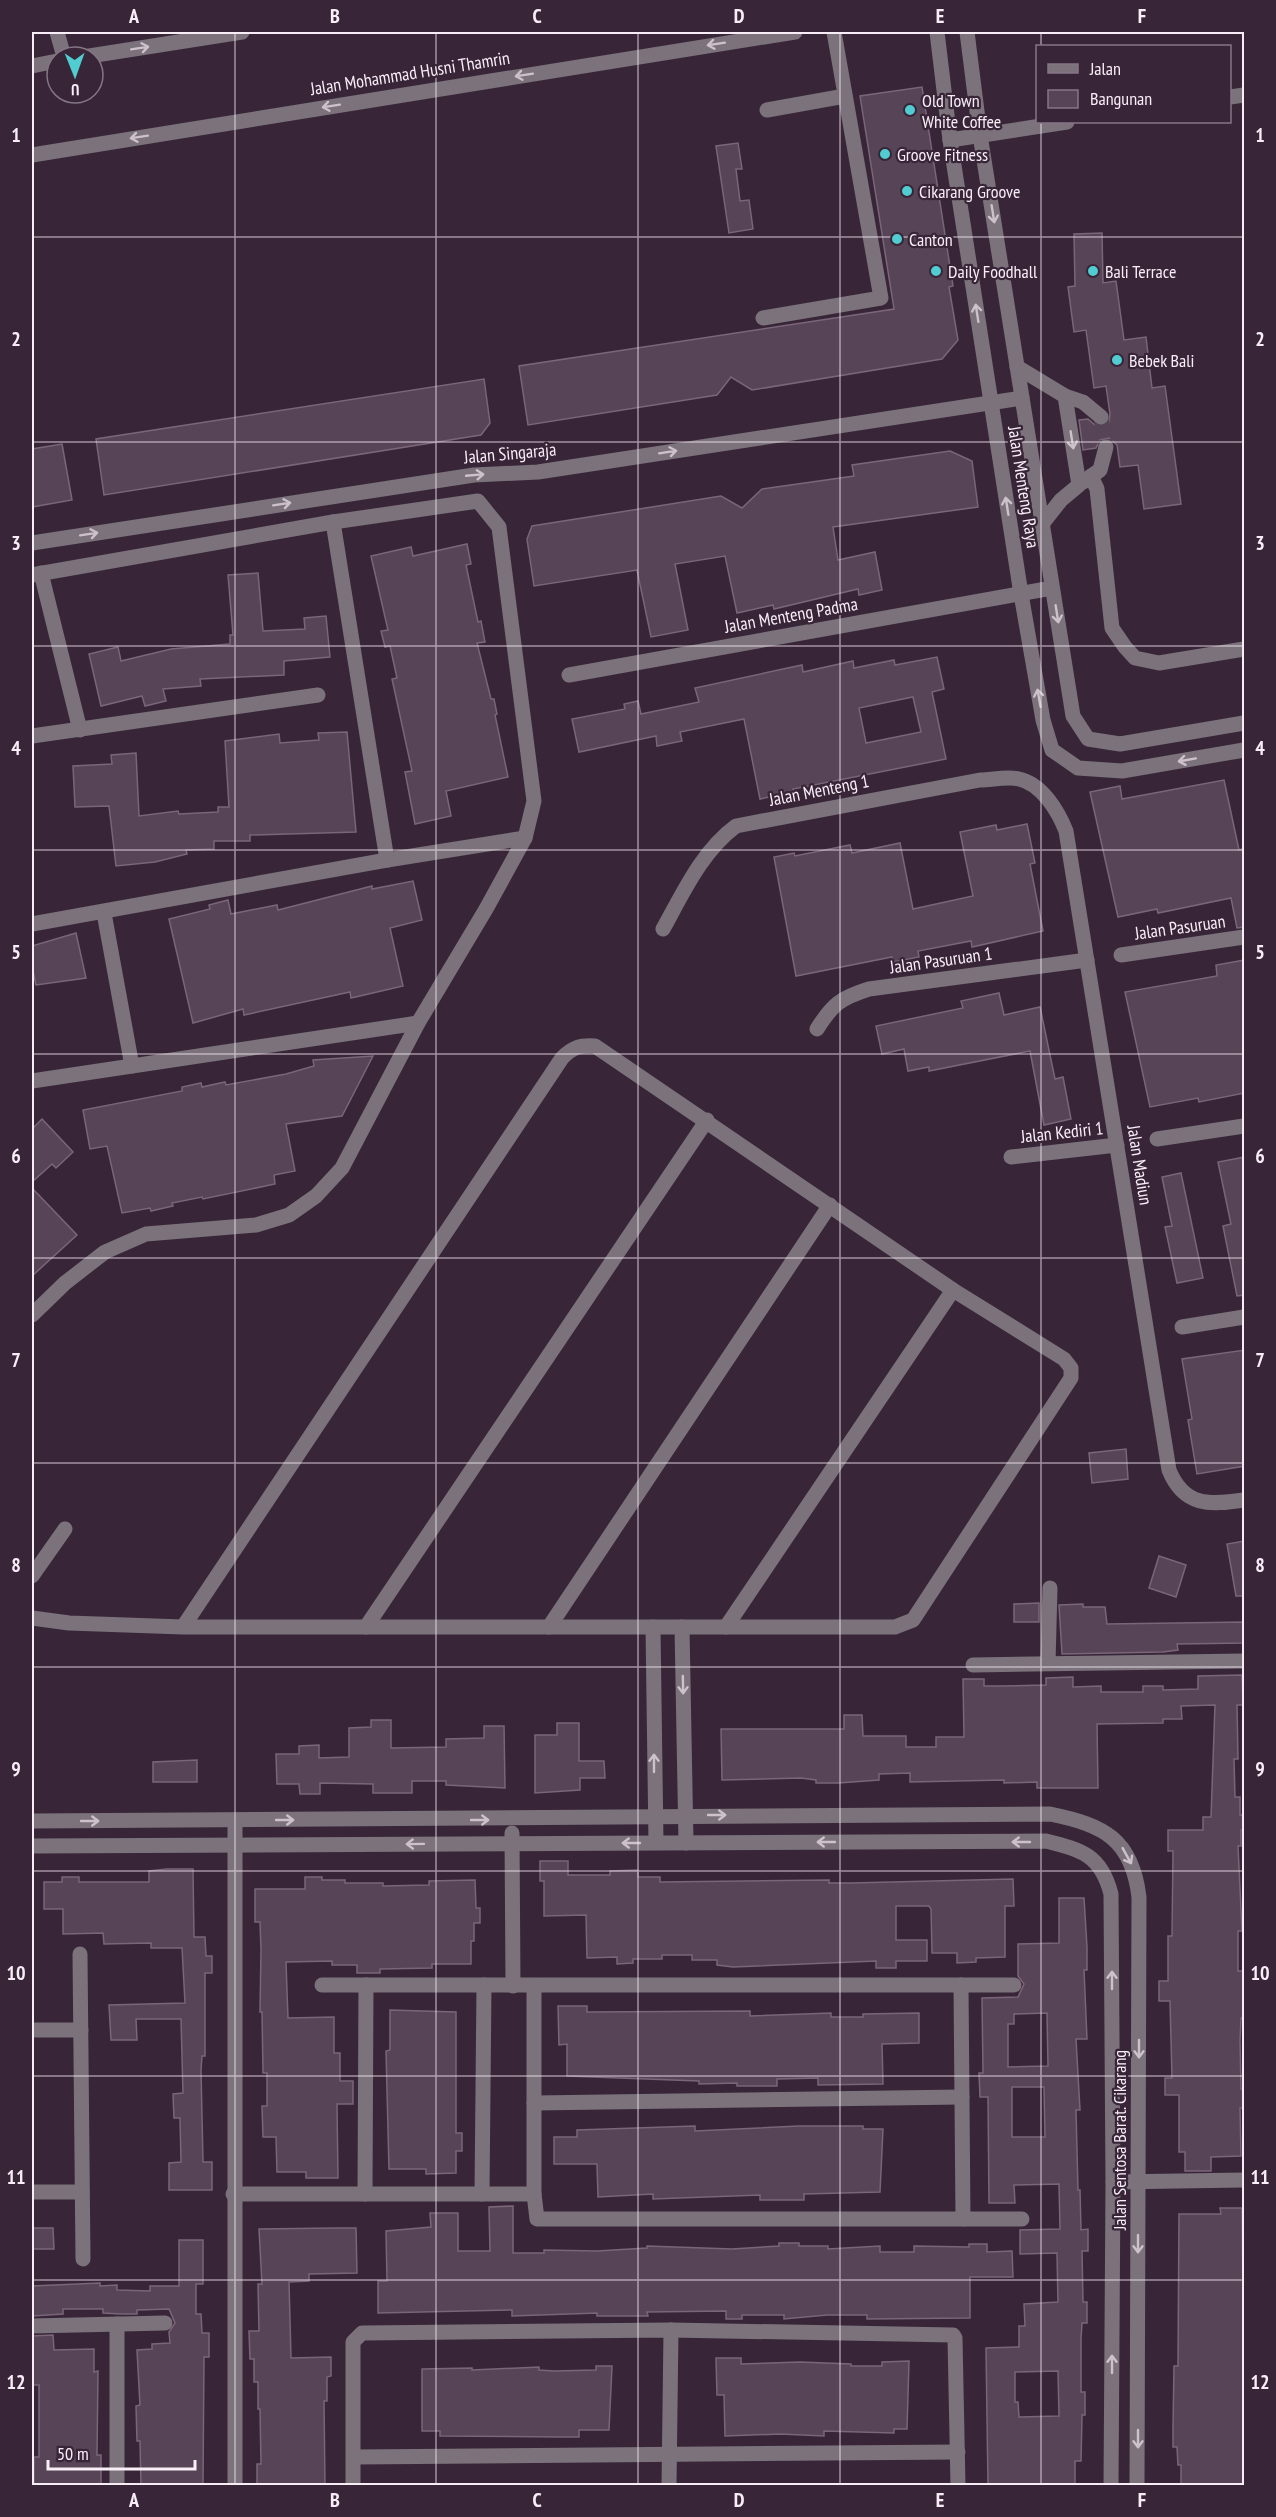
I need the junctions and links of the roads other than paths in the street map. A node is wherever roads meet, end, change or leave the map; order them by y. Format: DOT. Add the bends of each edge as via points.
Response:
graph roads {
  1 [pos="243,32"];
  2 [pos="795,32"];
  3 [pos="834,32"];
  4 [pos="937,32"];
  5 [pos="967,32"];
  6 [pos="105,54"];
  7 [pos="845,96"];
  8 [pos="767,110"];
  9 [pos="1060,123"];
  10 [pos="980,135"];
  11 [pos="950,140"];
  12 [pos="32,155"];
  13 [pos="764,318"];
  14 [pos="1017,367"];
  15 [pos="1065,396"];
  16 [pos="1022,398"];
  17 [pos="991,403"];
  18 [pos="1101,417"];
  19 [pos="1106,447"];
  20 [pos="1085,481"];
  21 [pos="333,522"];
  22 [pos="1042,524"];
  23 [pos="32,543"];
  24 [pos="36,574"];
  25 [pos="1052,588"];
  26 [pos="1021,594"];
  27 [pos="1245,649"];
  28 [pos="569,675"];
  29 [pos="318,695"];
  30 [pos="1245,723"];
  31 [pos="80,730"];
  32 [pos="32,736"];
  33 [pos="1245,750"];
  34 [pos="1034,787"];
  35 [pos="525,838"];
  36 [pos="387,860"];
  37 [pos="104,913"];
  38 [pos="32,924"];
  39 [pos="663,929"];
  40 [pos="1245,937"];
  41 [pos="1121,955"];
  42 [pos="1087,960"];
  43 [pos="418,1023"];
  44 [pos="817,1029"];
  45 [pos="132,1066"];
  46 [pos="32,1081"];
  47 [pos="707,1120"];
  48 [pos="1245,1126"];
  49 [pos="1157,1139"];
  50 [pos="1117,1145"];
  51 [pos="1011,1157"];
  52 [pos="830,1205"];
  53 [pos="953,1290"];
  54 [pos="32,1315"];
  55 [pos="1245,1317"];
  56 [pos="1182,1327"];
  57 [pos="1245,1500"];
  58 [pos="65,1529"];
  59 [pos="32,1576"];
  60 [pos="1050,1588"];
  61 [pos="32,1618"];
  62 [pos="183,1627"];
  63 [pos="366,1627"];
  64 [pos="549,1627"];
  65 [pos="653,1627"];
  66 [pos="682,1627"];
  67 [pos="726,1627"];
  68 [pos="1245,1661"];
  69 [pos="1048,1663"];
  70 [pos="973,1665"];
  71 [pos="654,1815"];
  72 [pos="685,1815"];
  73 [pos="512,1820"];
  74 [pos="32,1821"];
  75 [pos="235,1821"];
  76 [pos="656,1842"];
  77 [pos="512,1843"];
  78 [pos="686,1843"];
  79 [pos="32,1846"];
  80 [pos="234,1846"];
  81 [pos="80,1954"];
  82 [pos="322,1985"];
  83 [pos="366,1985"];
  84 [pos="484,1985"];
  85 [pos="961,1985"];
  86 [pos="1014,1985"];
  87 [pos="513,1986"];
  88 [pos="534,1986"];
  89 [pos="32,2030"];
  90 [pos="81,2030"];
  91 [pos="962,2097"];
  92 [pos="534,2103"];
  93 [pos="1245,2180"];
  94 [pos="1113,2182"];
  95 [pos="1138,2182"];
  96 [pos="32,2192"];
  97 [pos="82,2192"];
  98 [pos="233,2194"];
  99 [pos="365,2194"];
  100 [pos="482,2194"];
  101 [pos="534,2194"];
  102 [pos="963,2219"];
  103 [pos="1022,2220"];
  104 [pos="83,2259"];
  105 [pos="165,2322"];
  106 [pos="117,2324"];
  107 [pos="32,2326"];
  108 [pos="671,2330"];
  109 [pos="958,2452"];
  110 [pos="671,2453"];
  111 [pos="354,2457"];
  112 [pos="117,2486"];
  113 [pos="235,2486"];
  114 [pos="353,2486"];
  115 [pos="669,2486"];
  116 [pos="958,2486"];
  117 [pos="1111,2486"];
  118 [pos="1137,2486"];
  6 -- 1 [label="street, one-way"];
  2 -- 12 [label="street, Jalan Mohammad Husni Thamrin, one-way"];
  3 -- 7 [label="street"];
  4 -- 11 [label="street, Jalan Menteng Raya"];
  5 -- 10 [label="street, Jalan Menteng Raya"];
  7 -- 8 [label="street"];
  7 -- 13 [label="street" via="881,298"];
  9 -- 10 [label="street"];
  10 -- 11 [label="street"];
  10 -- 14 [label="street, Jalan Menteng Raya, one-way"];
  17 -- 11 [label="street, Jalan Menteng Raya, one-way"];
  14 -- 15 [label="street"];
  14 -- 16 [label="street, Jalan Menteng Raya"];
  15 -- 18 [label="street" via="1083,402"];
  15 -- 20 [label="street, one-way"];
  16 -- 17 [label="street, Jalan Singaraja"];
  16 -- 22 [label="street, Jalan Menteng Raya"];
  23 -- 17 [label="street, Jalan Singaraja, one-way" via="474,475 538,472"];
  26 -- 17 [label="street, Jalan Menteng Raya, one-way"];
  19 -- 20 [label="street" via="1100,470"];
  20 -- 22 [label="street" via="1061,500"];
  20 -- 27 [label="street" via="1097,489 1112,628 1135,658 1159,663"];
  21 -- 24 [label="street"];
  21 -- 35 [label="street" via="478,501 499,527 533,780 534,801"];
  21 -- 36 [label="street"];
  22 -- 25 [label="street, Jalan Menteng Raya"];
  24 -- 31 [label="street"];
  25 -- 26 [label="street, Jalan Menteng Padma"];
  25 -- 30 [label="street, Jalan Menteng Raya, one-way" via="1073,716 1088,739 1120,744"];
  26 -- 28 [label="street, Jalan Menteng Padma"];
  33 -- 26 [label="street, Jalan Menteng Raya, one-way" via="1122,771 1078,768 1052,750"];
  29 -- 31 [label="street"];
  31 -- 32 [label="street"];
  34 -- 39 [label="street, Jalan Menteng 1" via="1019,779 980,780 736,826 706,856"];
  34 -- 42 [label="street, Jalan Madiun" via="1058,812 1066,831"];
  35 -- 36 [label="street"];
  35 -- 43 [label="street"];
  36 -- 37 [label="street"];
  37 -- 38 [label="street"];
  37 -- 45 [label="street"];
  40 -- 41 [label="street, Jalan Pasuruan"];
  42 -- 44 [label="street, Jalan Pasuruan 1" via="868,989 831,1006"];
  42 -- 50 [label="street, Jalan Madiun"];
  43 -- 45 [label="street"];
  43 -- 54 [label="street" via="342,1168 316,1196 290,1215 256,1226 146,1234 105,1252"];
  45 -- 46 [label="street"];
  47 -- 52 [label="street"];
  47 -- 62 [label="street" via="595,1046 571,1049"];
  47 -- 63 [label="street"];
  48 -- 49 [label="street"];
  50 -- 51 [label="street, Jalan Kediri 1"];
  50 -- 57 [label="street, Jalan Madiun" via="1168,1470 1174,1483 1192,1499 1221,1504"];
  52 -- 53 [label="street"];
  52 -- 64 [label="street"];
  53 -- 67 [label="street"];
  53 -- 67 [label="street" via="1064,1359 1071,1368 1071,1378 913,1620 895,1627"];
  55 -- 56 [label="street"];
  58 -- 59 [label="street"];
  60 -- 69 [label="street"];
  61 -- 62 [label="street"];
  62 -- 63 [label="street"];
  63 -- 64 [label="street"];
  64 -- 65 [label="street"];
  65 -- 66 [label="street"];
  71 -- 65 [label="street, one-way"];
  66 -- 67 [label="street"];
  66 -- 72 [label="street, one-way"];
  68 -- 69 [label="street"];
  69 -- 70 [label="street"];
  71 -- 72 [label="street, Jalan Sentosa Barat. Cikarang"];
  71 -- 73 [label="street, Jalan Sentosa Barat. Cikarang"];
  71 -- 76 [label="street"];
  72 -- 78 [label="street"];
  72 -- 95 [label="street, Jalan Sentosa Barat. Cikarang, one-way" via="1050,1814 1083,1821 1113,1837 1127,1853 1136,1874 1139,1897"];
  75 -- 73 [label="street, Jalan Sentosa Barat. Cikarang, one-way"];
  73 -- 77 [label="street"];
  74 -- 75 [label="street, Jalan Sentosa Barat. Cikarang, one-way"];
  75 -- 80 [label="street"];
  76 -- 77 [label="street, one-way"];
  76 -- 78 [label="street"];
  77 -- 80 [label="street, one-way"];
  77 -- 87 [label="street"];
  94 -- 78 [label="street, Jalan Sentosa Barat. Cikarang, one-way" via="1111,1894 1100,1865 1078,1849 1046,1841"];
  79 -- 80 [label="street"];
  80 -- 98 [label="street"];
  81 -- 90 [label="street"];
  82 -- 83 [label="street"];
  83 -- 84 [label="street"];
  83 -- 99 [label="street"];
  84 -- 87 [label="street"];
  84 -- 100 [label="street"];
  85 -- 86 [label="street"];
  85 -- 88 [label="street"];
  85 -- 91 [label="street"];
  87 -- 88 [label="street"];
  88 -- 92 [label="street"];
  89 -- 90 [label="street"];
  90 -- 97 [label="street"];
  91 -- 92 [label="street"];
  91 -- 102 [label="street"];
  92 -- 101 [label="street"];
  93 -- 95 [label="street"];
  94 -- 95 [label="street"];
  117 -- 94 [label="street, Jalan Sentosa Barat. Cikarang, one-way"];
  95 -- 118 [label="street, Jalan Sentosa Barat. Cikarang, one-way"];
  96 -- 97 [label="street"];
  97 -- 104 [label="street"];
  98 -- 99 [label="street"];
  98 -- 113 [label="street"];
  99 -- 100 [label="street"];
  100 -- 101 [label="street"];
  101 -- 102 [label="street" via="535,2216 540,2219"];
  102 -- 103 [label="street"];
  105 -- 106 [label="street"];
  106 -- 107 [label="street"];
  106 -- 112 [label="street"];
  108 -- 109 [label="street" via="953,2335"];
  108 -- 110 [label="street"];
  108 -- 111 [label="street" via="362,2333 353,2342"];
  109 -- 110 [label="street"];
  109 -- 116 [label="street"];
  110 -- 111 [label="street"];
  110 -- 115 [label="street"];
  111 -- 114 [label="street"];
}
